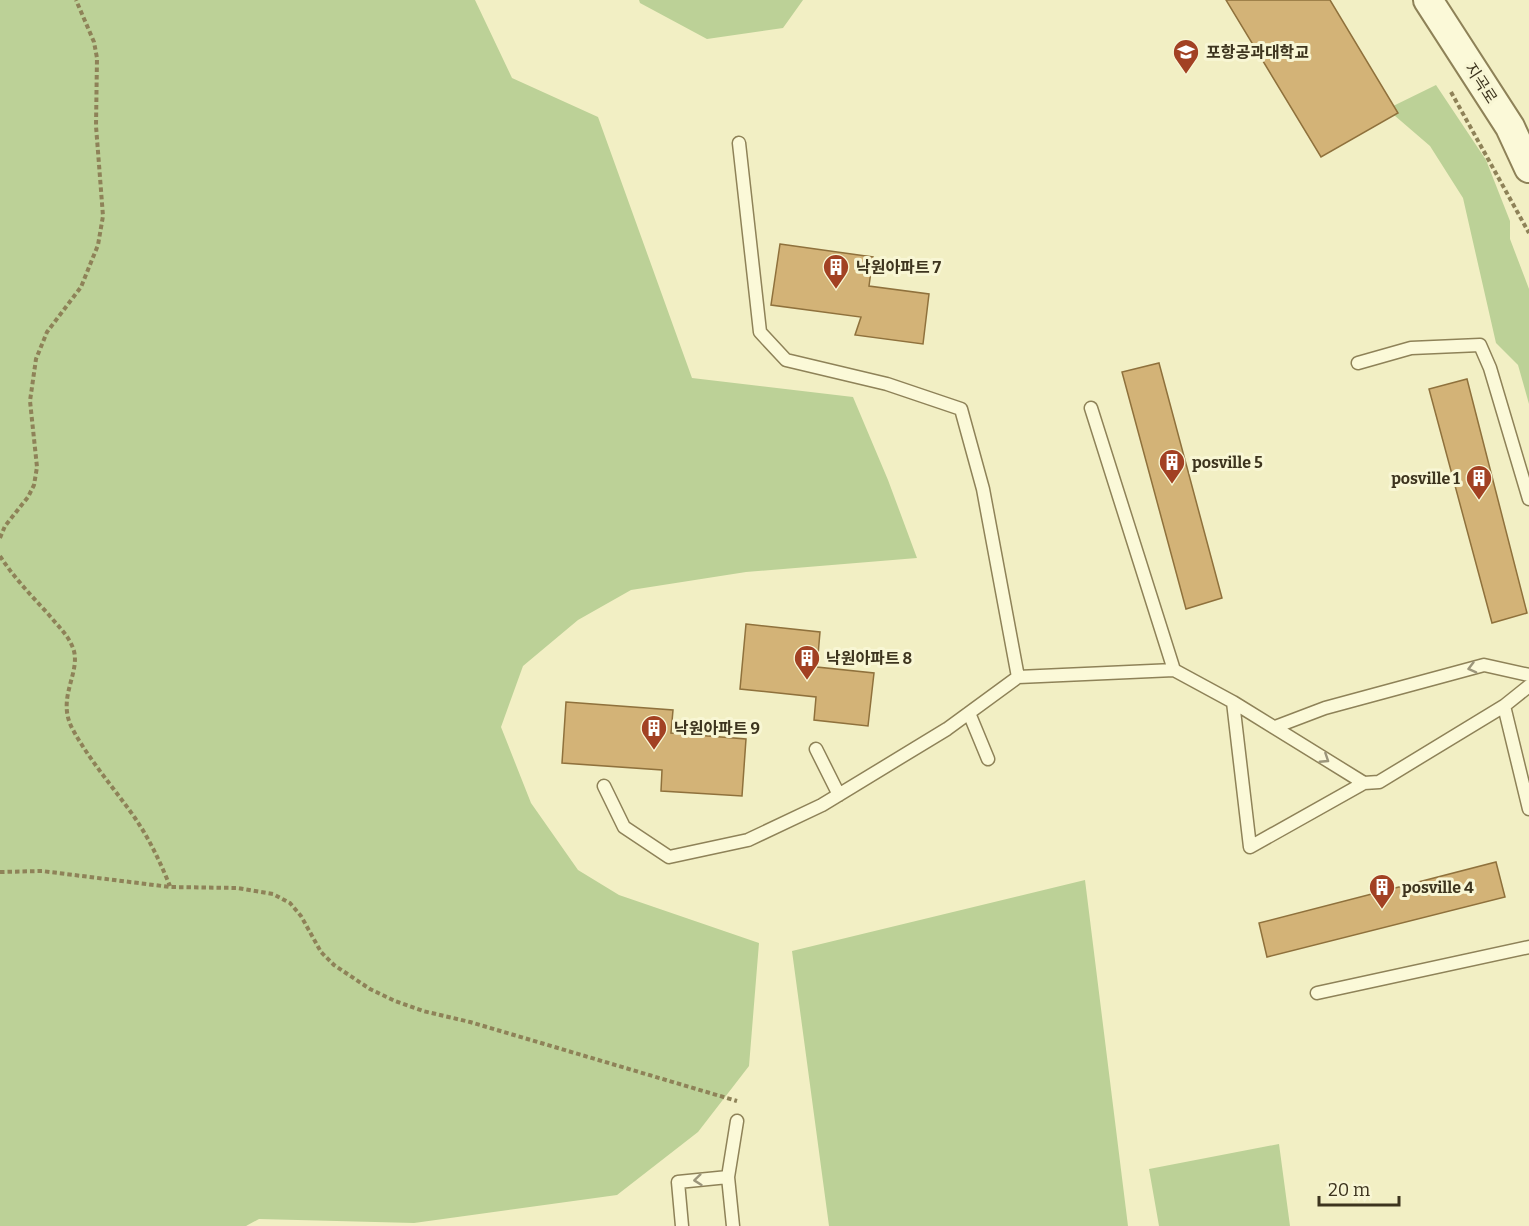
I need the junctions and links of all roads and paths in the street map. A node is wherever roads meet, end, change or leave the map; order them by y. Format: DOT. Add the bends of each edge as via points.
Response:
graph roads {
  1 [pos="76,0"];
  2 [pos="1428,0"];
  3 [pos="1451,90"];
  4 [pos="739,143"];
  5 [pos="1529,168"];
  6 [pos="1529,233"];
  7 [pos="1358,363"];
  8 [pos="1091,408"];
  9 [pos="1529,499"];
  10 [pos="0,538"];
  11 [pos="0,556"];
  12 [pos="1174,670"];
  13 [pos="1529,675"];
  14 [pos="1018,678"];
  15 [pos="1529,686"];
  16 [pos="1233,702"];
  17 [pos="1504,706"];
  18 [pos="969,713"];
  19 [pos="1275,727"];
  20 [pos="816,749"];
  21 [pos="988,759"];
  22 [pos="1364,783"];
  23 [pos="604,786"];
  24 [pos="1527,791"];
  25 [pos="838,795"];
  26 [pos="1529,809"];
  27 [pos="0,872"];
  28 [pos="170,887"];
  29 [pos="1529,947"];
  30 [pos="1317,993"];
  31 [pos="737,1121"];
  32 [pos="728,1177"];
  33 [pos="682,1226"];
  34 [pos="733,1226"];
  1 -- 10 [label="path" via="97,58 96,126 103,216 98,245 81,287 47,332 36,359 30,401 37,467 34,485"];
  2 -- 5 [label="street, 지곡로" via="1510,128"];
  3 -- 6 [label="path"];
  4 -- 14 [label="lane" via="760,332 786,360 887,384 961,409 983,489"];
  7 -- 9 [label="lane" via="1411,348 1480,345"];
  8 -- 12 [label="lane"];
  11 -- 28 [label="path" via="67,636 74,651 66,697 71,727 157,853"];
  12 -- 14 [label="lane"];
  12 -- 16 [label="lane"];
  13 -- 19 [label="lane, one-way" via="1484,665 1325,708"];
  14 -- 18 [label="lane"];
  15 -- 17 [label="lane"];
  16 -- 19 [label="lane"];
  16 -- 22 [label="lane" via="1250,847"];
  17 -- 22 [label="lane" via="1379,782"];
  17 -- 24 [label="lane"];
  18 -- 21 [label="lane"];
  18 -- 25 [label="lane"];
  19 -- 22 [label="lane, one-way"];
  20 -- 25 [label="lane"];
  23 -- 25 [label="lane" via="624,827 669,857 748,840"];
  24 -- 26 [label="lane"];
  27 -- 28 [label="path" via="42,871"];
  28 -- 31 [label="path" via="237,888 273,894 290,903 334,965 370,989 423,1011 739,1102"];
  29 -- 30 [label="lane"];
  31 -- 32 [label="lane"];
  32 -- 33 [label="lane, one-way" via="678,1182"];
  32 -- 34 [label="lane"];
}
